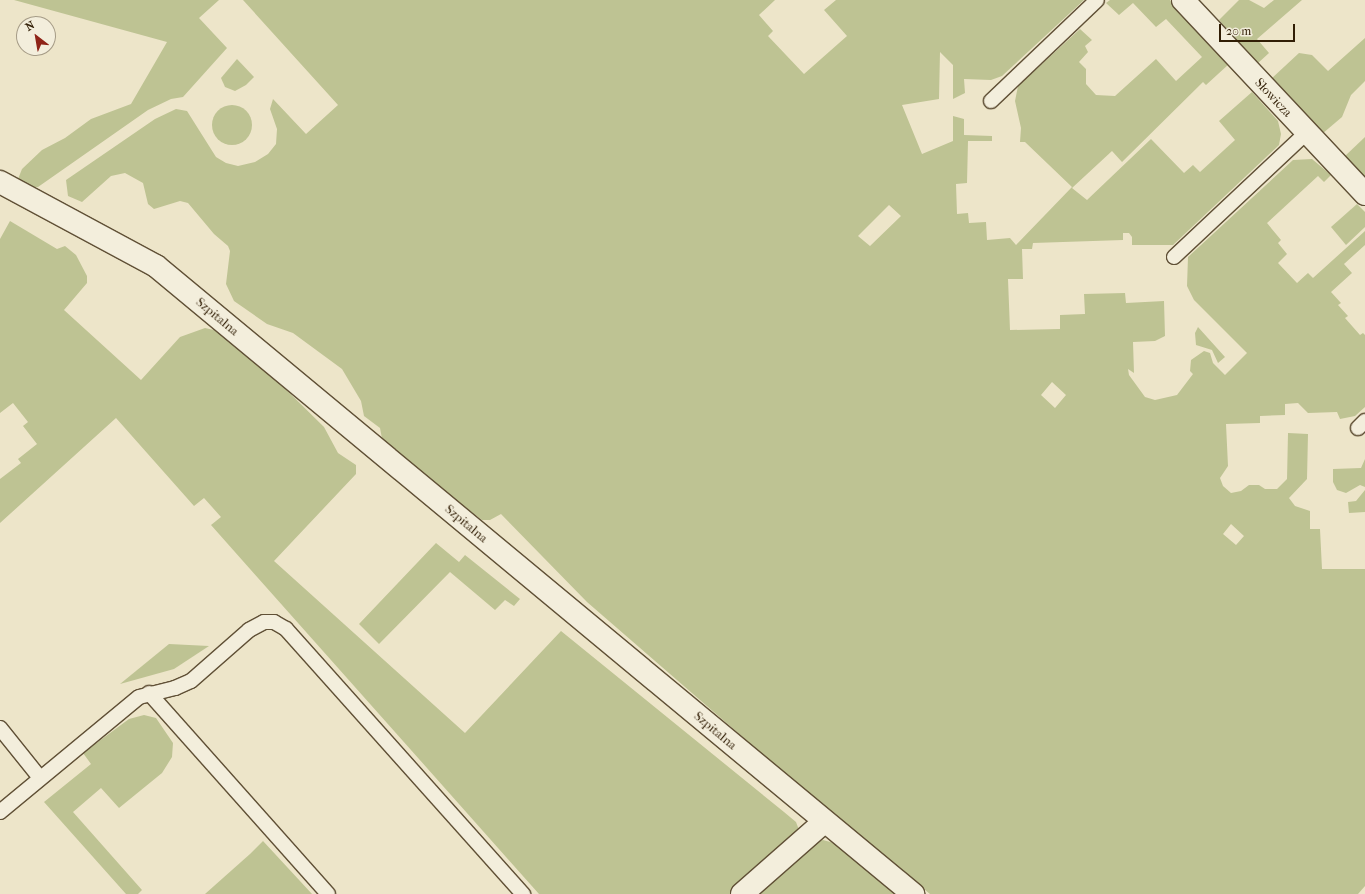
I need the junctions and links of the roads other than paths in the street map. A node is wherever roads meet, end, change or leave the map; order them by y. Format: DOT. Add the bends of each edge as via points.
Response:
graph roads {
  1 [pos="1097,0"];
  2 [pos="1183,0"];
  3 [pos="991,101"];
  4 [pos="1306,133"];
  5 [pos="0,182"];
  6 [pos="1365,194"];
  7 [pos="1174,256"];
  8 [pos="148,693"];
  9 [pos="0,728"];
  10 [pos="40,778"];
  11 [pos="0,812"];
  12 [pos="824,822"];
  13 [pos="328,894"];
  14 [pos="523,894"];
  15 [pos="742,894"];
  16 [pos="913,894"];
  1 -- 3 [label="lane"];
  2 -- 4 [label="street, Słowicza"];
  4 -- 6 [label="street, Słowicza"];
  4 -- 7 [label="lane"];
  5 -- 12 [label="street, Szpitalna" via="156,266"];
  8 -- 10 [label="lane" via="139,697"];
  8 -- 13 [label="lane"];
  8 -- 14 [label="lane" via="175,688 191,681 256,626 271,622 282,626"];
  9 -- 10 [label="lane"];
  10 -- 11 [label="lane"];
  12 -- 15 [label="street"];
  12 -- 16 [label="street, Szpitalna"];
}
